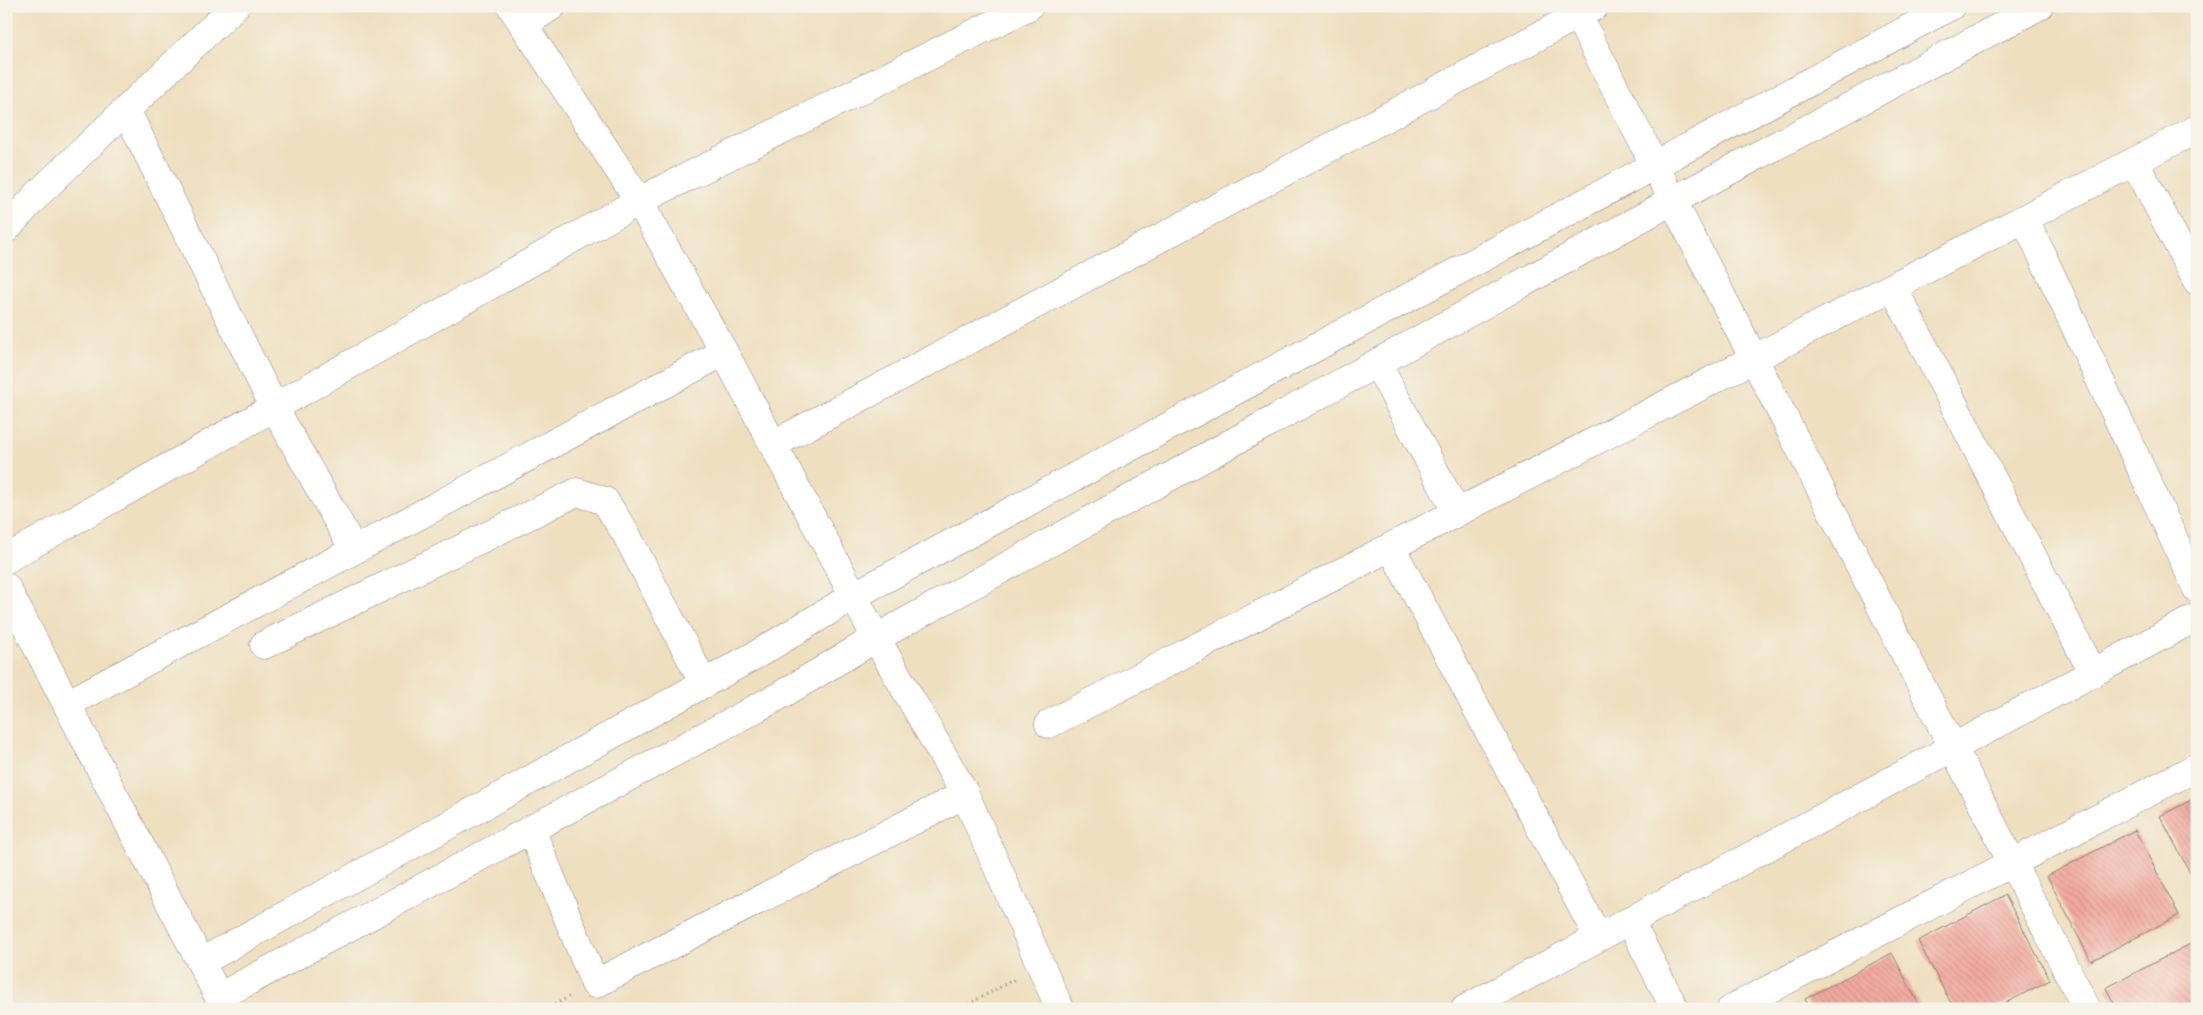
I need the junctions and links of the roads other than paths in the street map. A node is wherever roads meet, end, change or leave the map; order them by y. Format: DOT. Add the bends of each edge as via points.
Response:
graph roads {
  1 [pos="235,6"];
  2 [pos="552,6"];
  3 [pos="1029,6"];
  4 [pos="1951,6"];
  5 [pos="2039,6"];
  6 [pos="1582,9"];
  7 [pos="517,16"];
  8 [pos="126,110"];
  9 [pos="2197,130"];
  10 [pos="2134,162"];
  11 [pos="1655,164"];
  12 [pos="1674,200"];
  13 [pos="639,201"];
  14 [pos="2025,219"];
  15 [pos="6,229"];
  16 [pos="2197,281"];
  17 [pos="1893,287"];
  18 [pos="724,352"];
  19 [pos="1754,359"];
  20 [pos="1377,363"];
  21 [pos="274,408"];
  22 [pos="774,444"];
  23 [pos="1457,513"];
  24 [pos="1391,547"];
  25 [pos="354,550"];
  26 [pos="6,560"];
  27 [pos="6,586"];
  28 [pos="2197,589"];
  29 [pos="855,595"];
  30 [pos="2197,618"];
  31 [pos="876,638"];
  32 [pos="264,645"];
  33 [pos="2093,673"];
  34 [pos="704,684"];
  35 [pos="67,704"];
  36 [pos="1049,724"];
  37 [pos="1953,748"];
  38 [pos="2197,767"];
  39 [pos="965,794"];
  40 [pos="531,829"];
  41 [pos="2011,863"];
  42 [pos="1630,921"];
  43 [pos="1598,937"];
  44 [pos="201,962"];
  45 [pos="222,1003"];
  46 [pos="1060,1009"];
  47 [pos="1465,1009"];
  48 [pos="1675,1009"];
  49 [pos="1731,1009"];
  50 [pos="2087,1009"];
  1 -- 8 [label="street"];
  2 -- 7 [label="street"];
  3 -- 13 [label="street"];
  4 -- 11 [label="street"];
  5 -- 12 [label="street"];
  6 -- 11 [label="street"];
  6 -- 22 [label="street"];
  7 -- 13 [label="street"];
  8 -- 15 [label="street"];
  8 -- 21 [label="street"];
  9 -- 10 [label="street"];
  10 -- 14 [label="street"];
  10 -- 16 [label="street"];
  11 -- 12 [label="street"];
  11 -- 29 [label="street"];
  12 -- 19 [label="street"];
  12 -- 20 [label="street"];
  13 -- 18 [label="street"];
  13 -- 21 [label="street"];
  14 -- 17 [label="street"];
  14 -- 28 [label="street"];
  17 -- 19 [label="street"];
  17 -- 33 [label="street"];
  18 -- 22 [label="street"];
  18 -- 25 [label="street"];
  19 -- 23 [label="street"];
  19 -- 37 [label="street"];
  20 -- 23 [label="street"];
  20 -- 31 [label="street"];
  21 -- 25 [label="street"];
  21 -- 26 [label="street"];
  22 -- 29 [label="street"];
  23 -- 24 [label="street"];
  24 -- 36 [label="street"];
  24 -- 43 [label="street"];
  25 -- 35 [label="street"];
  27 -- 35 [label="street"];
  29 -- 31 [label="street"];
  29 -- 34 [label="street"];
  30 -- 33 [label="street"];
  31 -- 39 [label="street"];
  31 -- 40 [label="street" via="781,694"];
  32 -- 34 [label="street" via="577,492 605,501 626,534"];
  33 -- 37 [label="street"];
  34 -- 44 [label="street"];
  35 -- 44 [label="street"];
  37 -- 41 [label="street"];
  37 -- 42 [label="street"];
  38 -- 41 [label="street"];
  39 -- 40 [label="street" via="595,984"];
  39 -- 46 [label="street"];
  40 -- 45 [label="street"];
  41 -- 49 [label="street"];
  41 -- 50 [label="street"];
  42 -- 43 [label="street"];
  42 -- 48 [label="street"];
  43 -- 47 [label="street"];
  44 -- 45 [label="street"];
}
